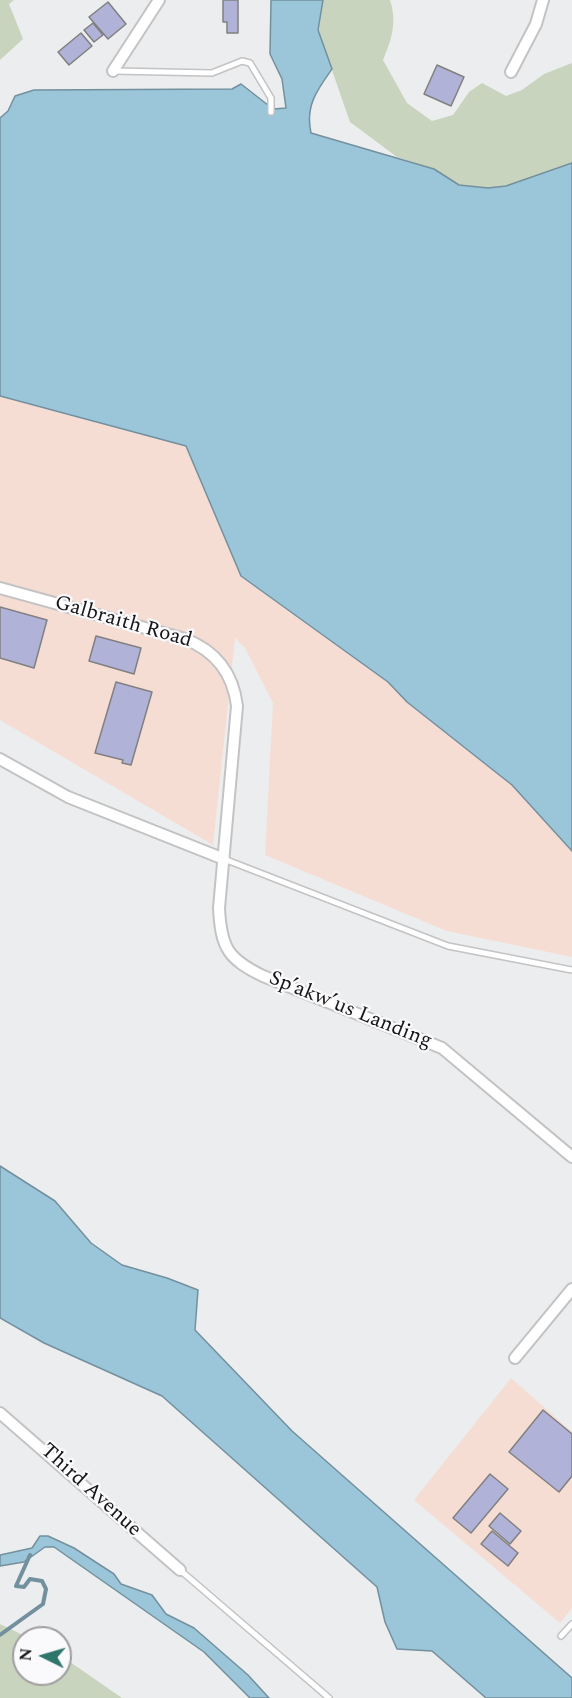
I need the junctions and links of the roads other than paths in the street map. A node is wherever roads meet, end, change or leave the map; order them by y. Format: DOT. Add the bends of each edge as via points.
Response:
graph roads {
  1 [pos="159,0"];
  2 [pos="543,0"];
  3 [pos="113,71"];
  4 [pos="511,72"];
  5 [pos="271,112"];
  6 [pos="0,588"];
  7 [pos="0,759"];
  8 [pos="224,859"];
  9 [pos="572,970"];
  10 [pos="572,1156"];
  11 [pos="572,1289"];
  12 [pos="515,1358"];
  13 [pos="0,1413"];
  14 [pos="180,1570"];
  15 [pos="572,1624"];
  16 [pos="561,1636"];
  17 [pos="329,1698"];
  1 -- 3 [label="street"];
  2 -- 4 [label="street" via="536,24"];
  3 -- 5 [label="lane" via="212,73 242,61 250,63 272,98"];
  6 -- 8 [label="street, Galbraith Road" via="185,639 203,647 221,663 232,683 237,706"];
  7 -- 8 [label="street" via="68,797"];
  8 -- 9 [label="lane" via="448,946"];
  8 -- 10 [label="street, Sp’akw’us Landing" via="219,908 221,936 236,961 271,980 442,1048"];
  11 -- 12 [label="street"];
  13 -- 14 [label="street, Third Avenue"];
  14 -- 17 [label="lane"];
  15 -- 16 [label="lane"];
}
